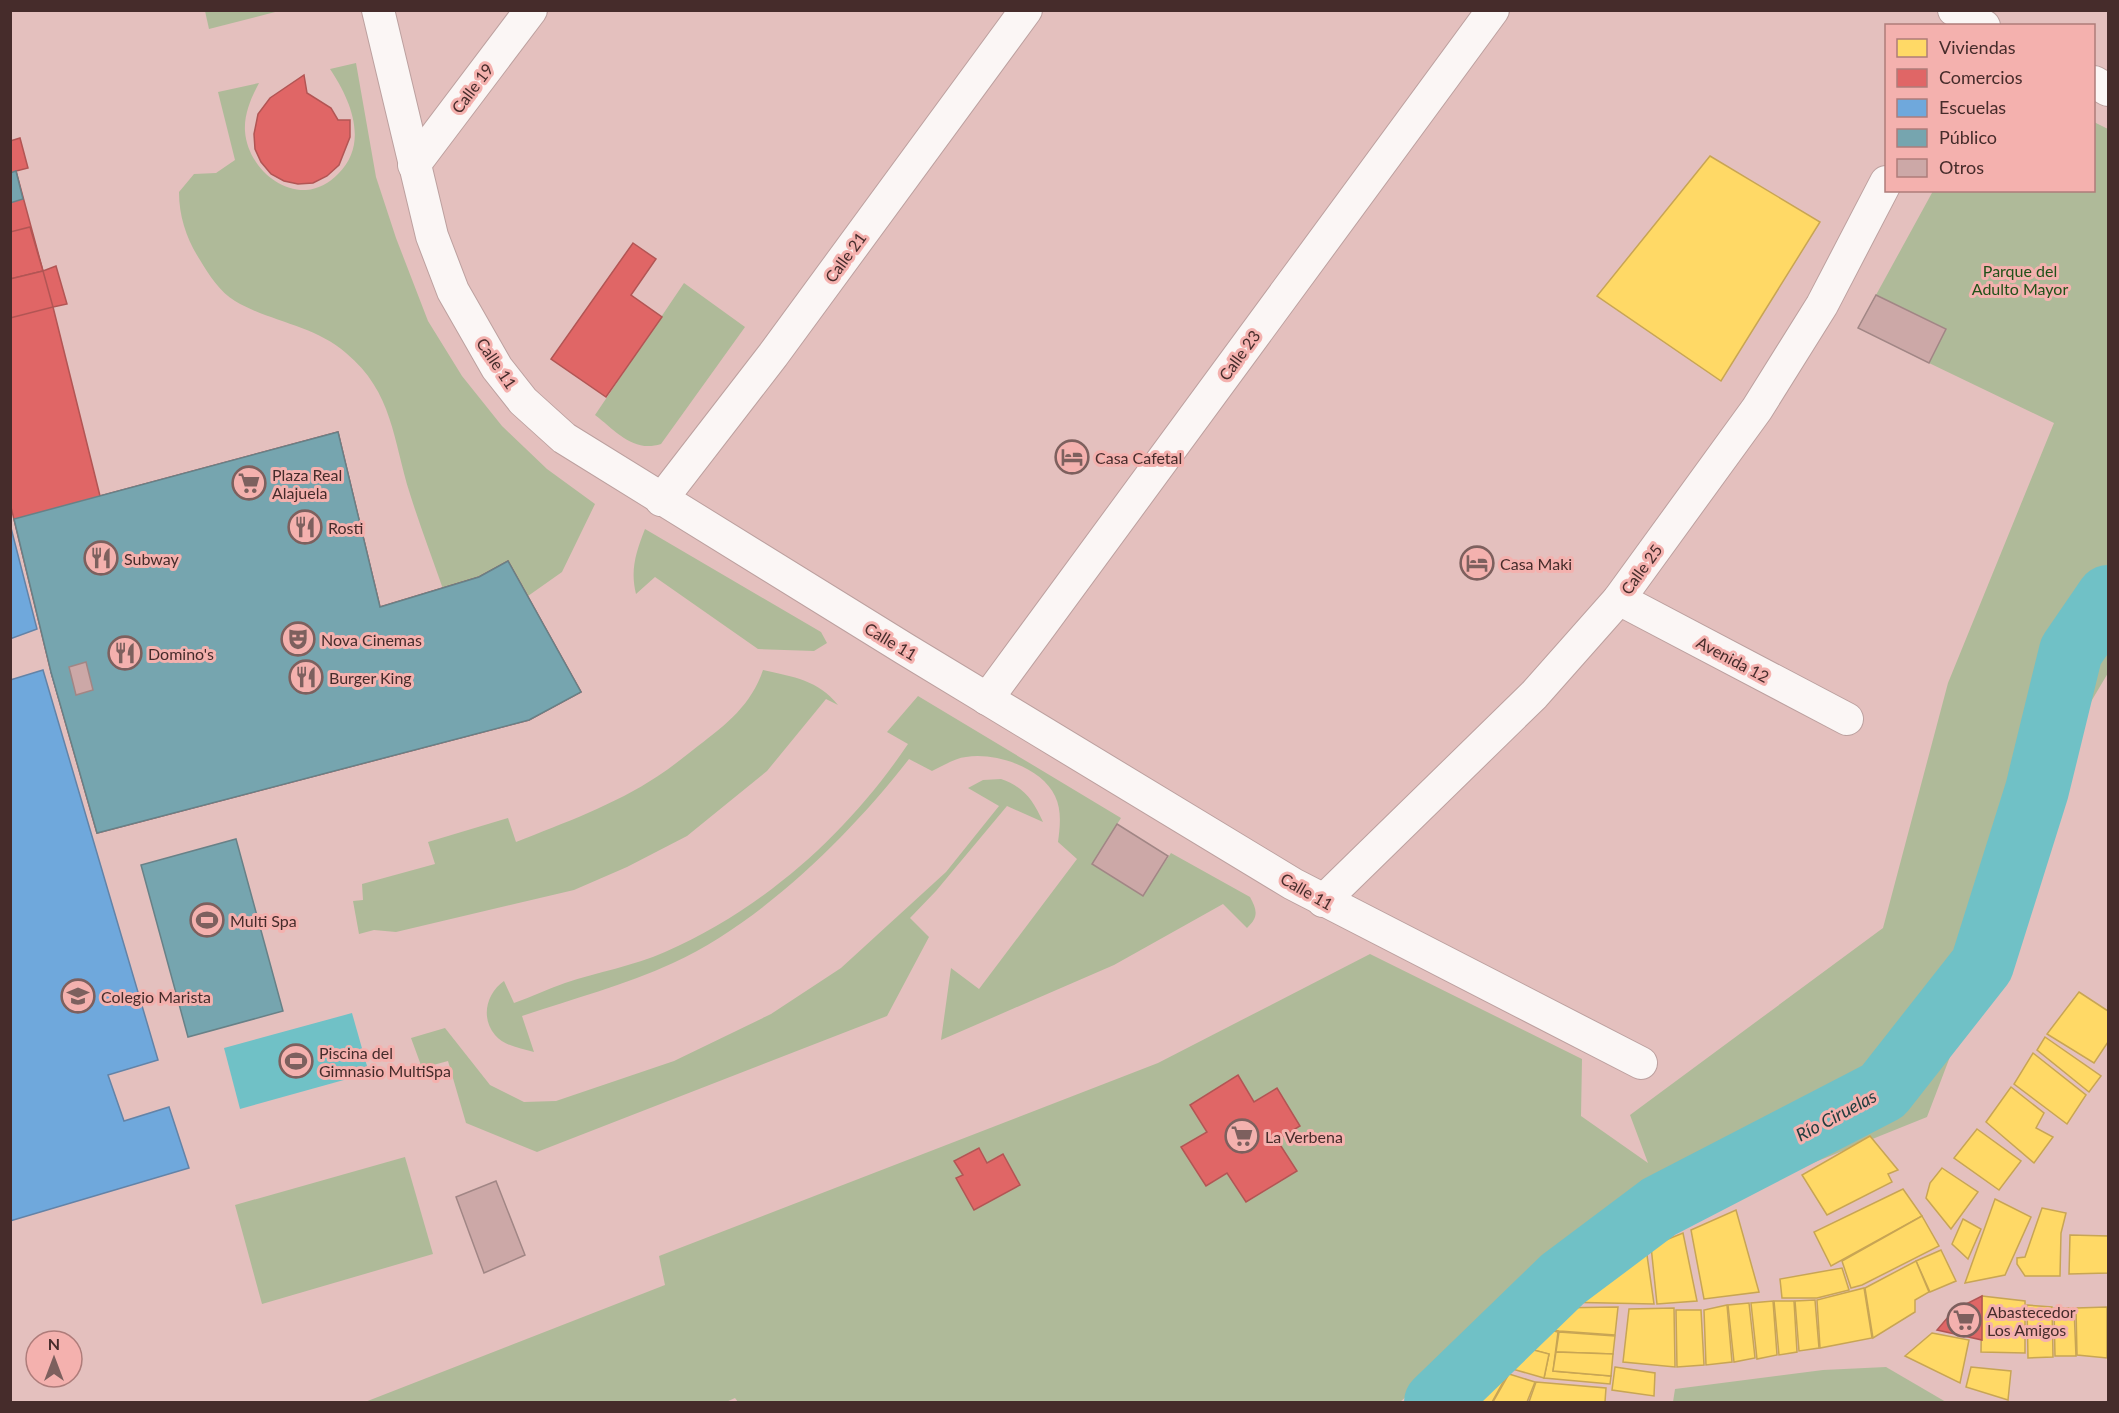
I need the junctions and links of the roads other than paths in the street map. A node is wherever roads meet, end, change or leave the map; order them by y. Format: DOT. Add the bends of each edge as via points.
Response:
graph roads {
  1 [pos="378,10"];
  2 [pos="531,10"];
  3 [pos="1026,10"];
  4 [pos="1492,10"];
  5 [pos="2095,83"];
  6 [pos="2109,90"];
  7 [pos="414,165"];
  8 [pos="1885,186"];
  9 [pos="661,500"];
  10 [pos="1619,599"];
  11 [pos="987,699"];
  12 [pos="1847,719"];
  13 [pos="1323,901"];
  14 [pos="1641,1063"];
  1 -- 7 [label="street, Calle 11"];
  2 -- 7 [label="street, Calle 19"];
  3 -- 9 [label="street, Calle 21" via="773,355"];
  4 -- 11 [label="street, Calle 23"];
  5 -- 6 [label="street"];
  7 -- 9 [label="street, Calle 11" via="432,236 453,291 497,368 523,401 564,438"];
  8 -- 10 [label="street, Calle 25" via="1822,305 1757,409"];
  9 -- 11 [label="street, Calle 11"];
  10 -- 12 [label="street, Avenida 12"];
  10 -- 13 [label="street, Calle 25" via="1534,695"];
  11 -- 13 [label="street, Calle 11"];
  13 -- 14 [label="street, Calle 11"];
}
